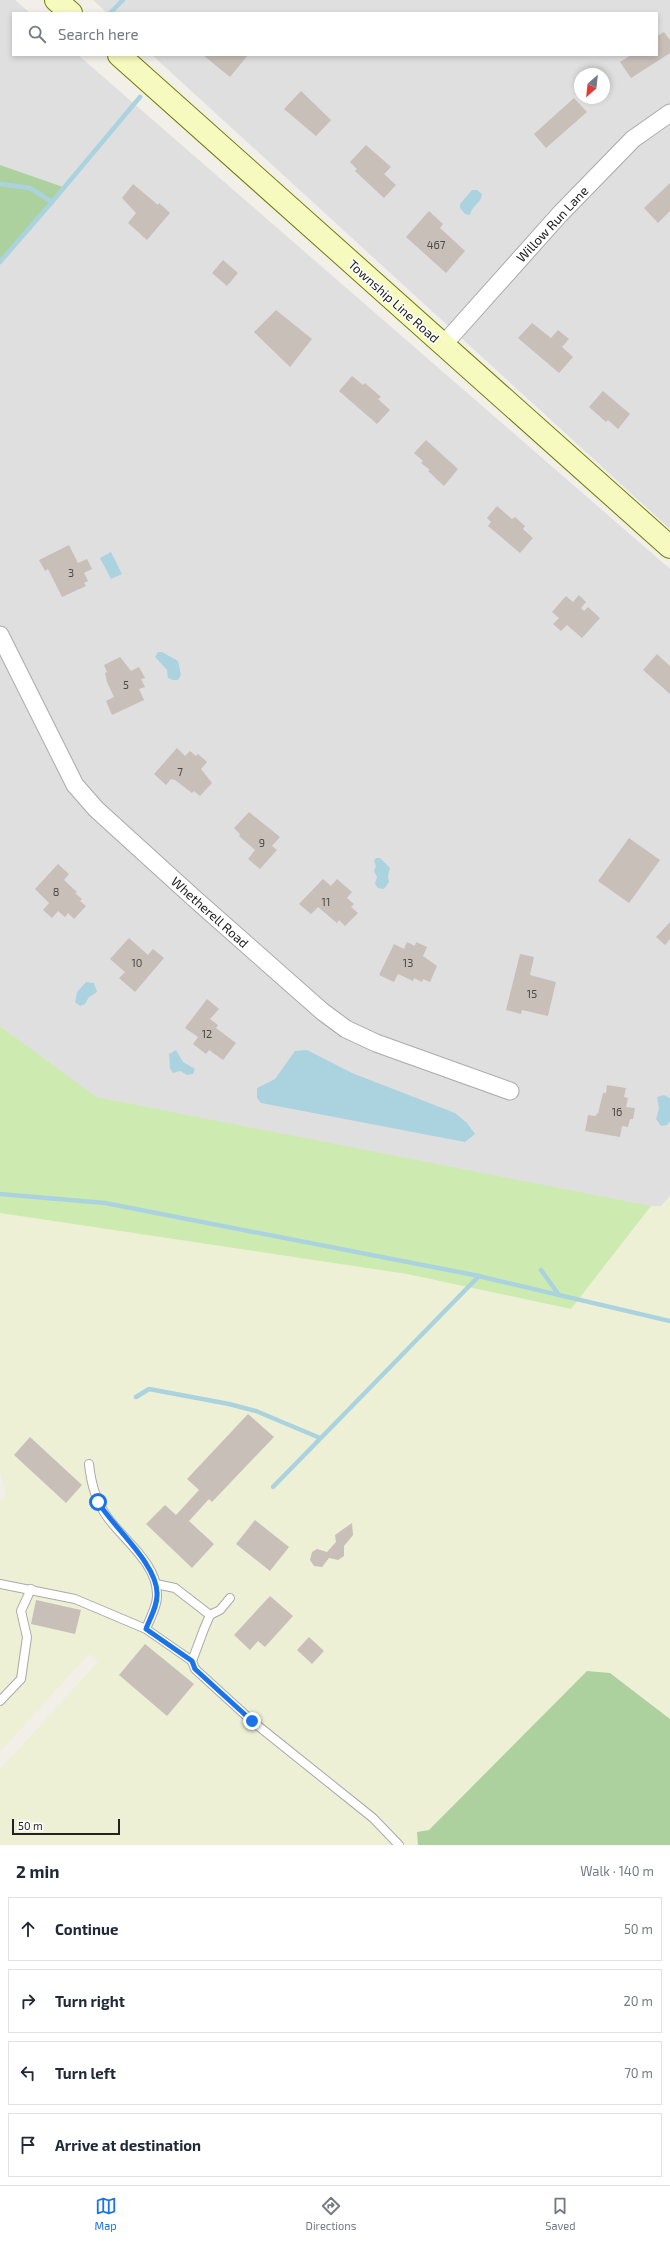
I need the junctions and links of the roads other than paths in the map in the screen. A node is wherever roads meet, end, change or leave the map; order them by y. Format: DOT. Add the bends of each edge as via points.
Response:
graph roads {
  1 [pos="56,0"];
  2 [pos="70,12"];
  3 [pos="120,56"];
  4 [pos="670,113"];
  5 [pos="443,345"];
  6 [pos="670,547"];
  7 [pos="0,635"];
  8 [pos="4,655"];
  9 [pos="510,1091"];
  10 [pos="89,1464"];
  11 [pos="0,1584"];
  12 [pos="156,1584"];
  13 [pos="31,1589"];
  14 [pos="230,1598"];
  15 [pos="210,1615"];
  16 [pos="146,1629"];
  17 [pos="192,1661"];
  18 [pos="0,1701"];
  19 [pos="399,1845"];
  1 -- 2 [label="street"];
  3 -- 5 [label="street, Township Line Road"];
  4 -- 5 [label="street, Willow Run Lane" via="633,139 560,214"];
  5 -- 6 [label="street, Township Line Road"];
  7 -- 8 [label="street, Whetherell Road"];
  8 -- 9 [label="street, Whetherell Road" via="75,786 96,810 323,1012 346,1029 376,1043"];
  10 -- 12 [label="lane" via="91,1484 98,1502 107,1518 149,1567"];
  11 -- 13 [label="lane"];
  12 -- 15 [label="lane" via="175,1588"];
  12 -- 16 [label="lane" via="156,1603"];
  13 -- 16 [label="lane" via="75,1600"];
  13 -- 18 [label="lane" via="21,1611 27,1637 21,1679"];
  14 -- 15 [label="lane" via="220,1610"];
  15 -- 17 [label="lane"];
  16 -- 17 [label="lane"];
  17 -- 19 [label="lane" via="195,1669 252,1721 373,1818"];
}
